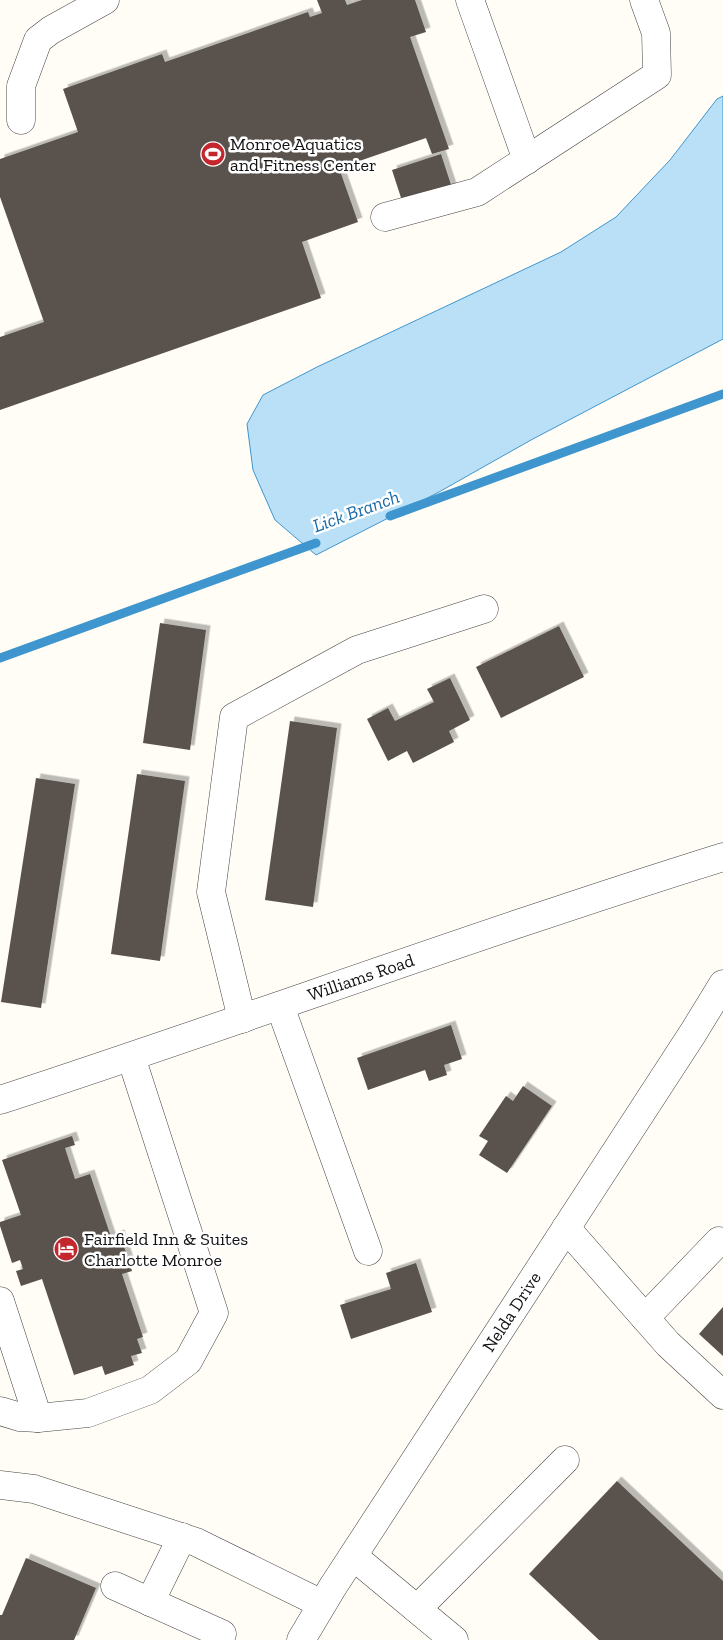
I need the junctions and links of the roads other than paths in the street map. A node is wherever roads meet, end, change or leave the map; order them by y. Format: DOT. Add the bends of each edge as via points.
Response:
graph roads {
  1 [pos="105,0"];
  2 [pos="470,0"];
  3 [pos="644,0"];
  4 [pos="21,120"];
  5 [pos="527,160"];
  6 [pos="385,217"];
  7 [pos="484,609"];
  8 [pos="723,858"];
  9 [pos="721,994"];
  10 [pos="280,1006"];
  11 [pos="242,1019"];
  12 [pos="131,1057"];
  13 [pos="0,1100"];
  14 [pos="566,1228"];
  15 [pos="718,1241"];
  16 [pos="368,1251"];
  17 [pos="0,1301"];
  18 [pos="646,1318"];
  19 [pos="723,1395"];
  20 [pos="0,1411"];
  21 [pos="38,1418"];
  22 [pos="565,1460"];
  23 [pos="0,1485"];
  24 [pos="182,1537"];
  25 [pos="352,1556"];
  26 [pos="115,1586"];
  27 [pos="150,1602"];
  28 [pos="322,1604"];
  29 [pos="417,1609"];
  30 [pos="222,1634"];
  31 [pos="300,1640"];
  32 [pos="454,1640"];
  1 -- 4 [label="street" via="38,40 22,86"];
  2 -- 5 [label="street"];
  3 -- 5 [label="street" via="656,33 657,75"];
  5 -- 6 [label="street" via="477,192"];
  7 -- 11 [label="street" via="357,650 234,717 211,892"];
  8 -- 10 [label="street, Williams Road"];
  9 -- 14 [label="street, Nelda Drive"];
  10 -- 11 [label="street, Williams Road"];
  10 -- 16 [label="street"];
  11 -- 12 [label="street, Williams Road"];
  12 -- 13 [label="street, Williams Road"];
  12 -- 21 [label="street" via="214,1313 188,1361 150,1390 88,1413"];
  14 -- 18 [label="street"];
  14 -- 25 [label="street, Nelda Drive"];
  15 -- 18 [label="street"];
  17 -- 21 [label="street"];
  18 -- 19 [label="street" via="668,1344"];
  20 -- 21 [label="street"];
  22 -- 29 [label="street"];
  23 -- 24 [label="street" via="34,1489"];
  24 -- 27 [label="street"];
  24 -- 28 [label="street"];
  25 -- 28 [label="street, Nelda Drive"];
  25 -- 29 [label="street"];
  26 -- 27 [label="street"];
  27 -- 30 [label="street"];
  28 -- 31 [label="street, Nelda Drive"];
  29 -- 32 [label="street"];
}
